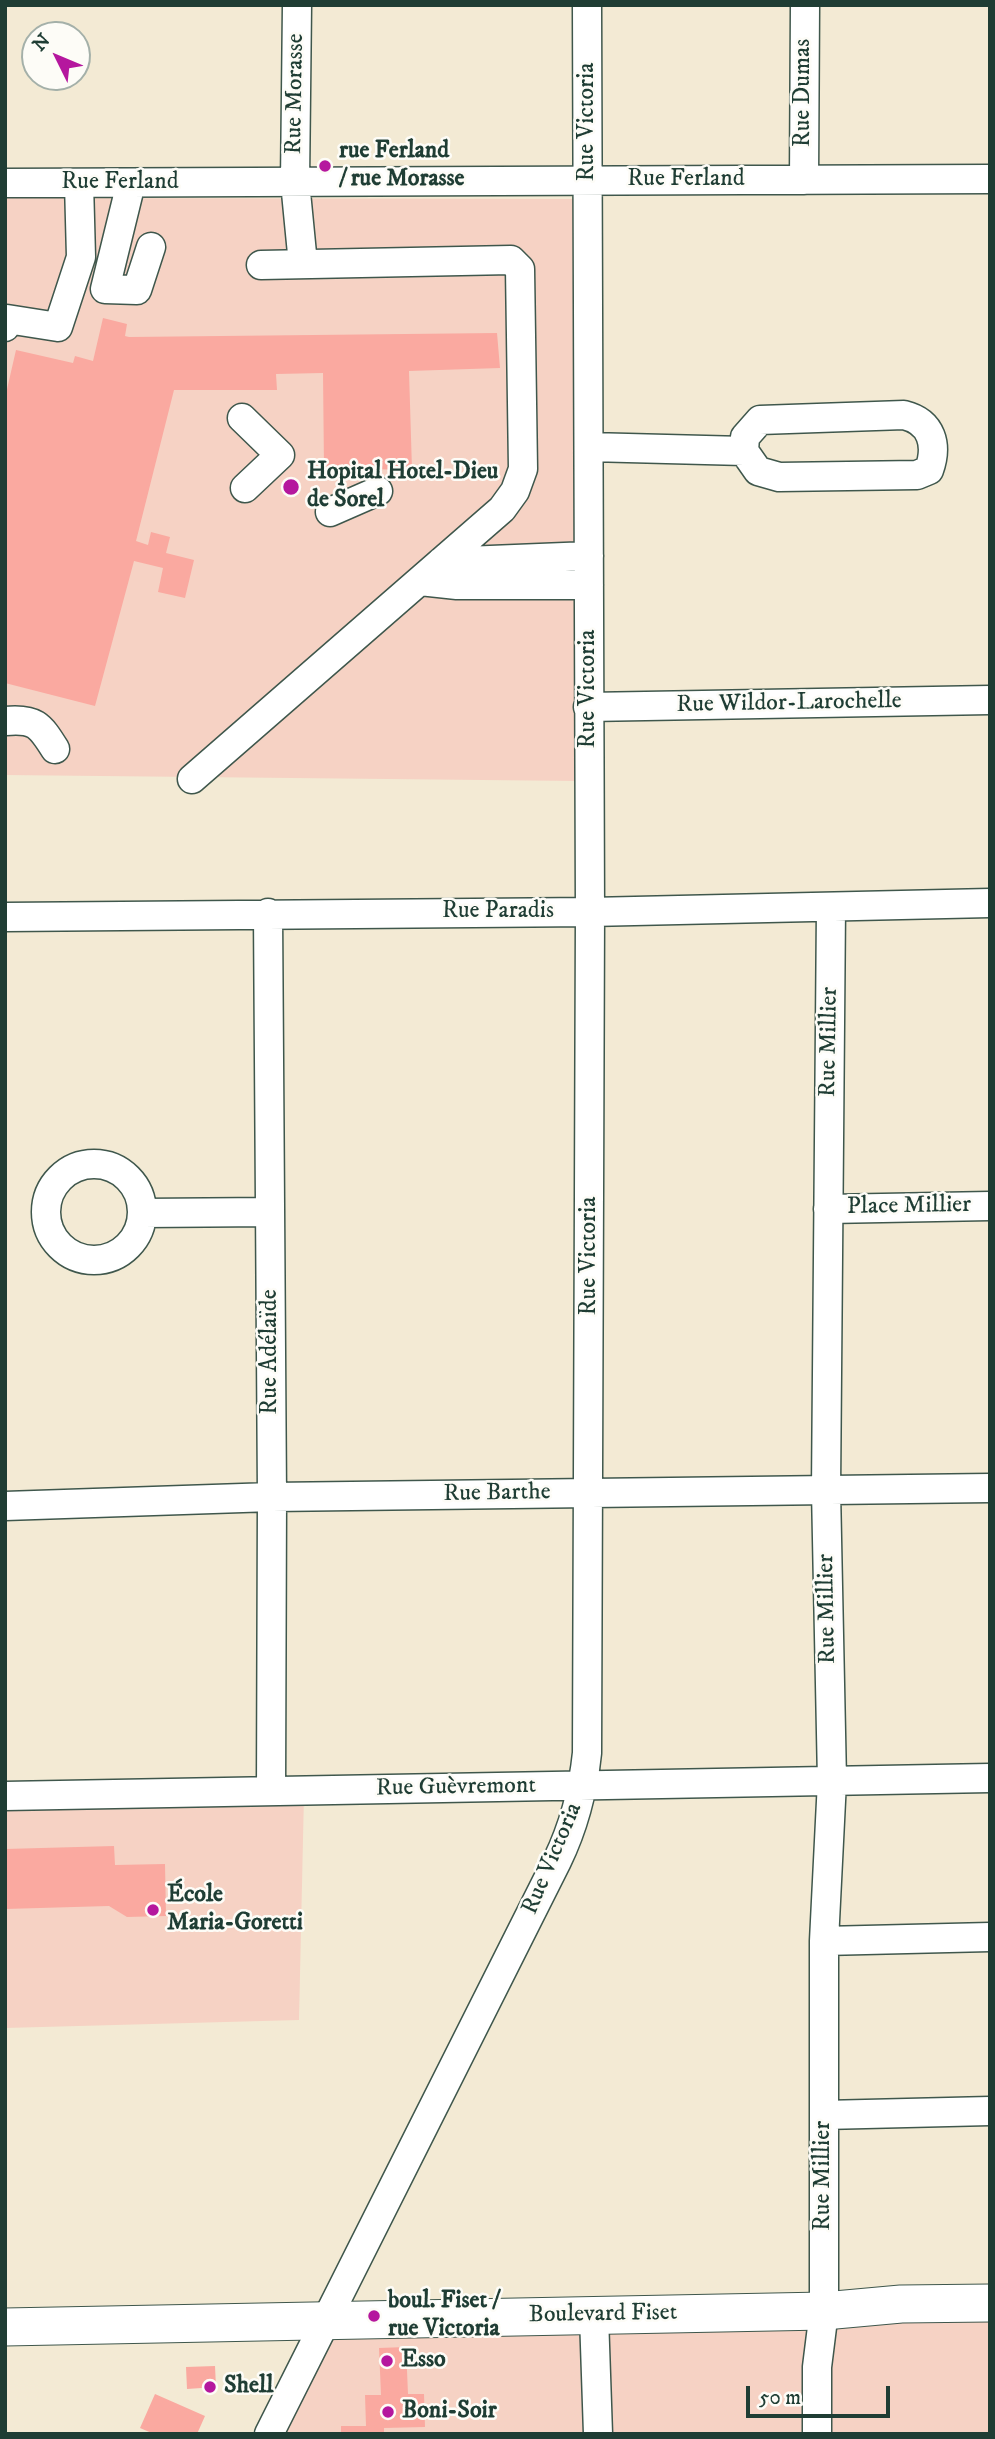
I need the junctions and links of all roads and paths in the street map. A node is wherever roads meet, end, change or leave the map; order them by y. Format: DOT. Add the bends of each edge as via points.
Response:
graph roads {
  1 [pos="297,5"];
  2 [pos="587,5"];
  3 [pos="805,5"];
  4 [pos="990,179"];
  5 [pos="804,180"];
  6 [pos="588,181"];
  7 [pos="295,182"];
  8 [pos="5,183"];
  9 [pos="70,183"];
  10 [pos="131,183"];
  11 [pos="151,247"];
  12 [pos="5,327"];
  13 [pos="242,418"];
  14 [pos="589,447"];
  15 [pos="744,451"];
  16 [pos="245,488"];
  17 [pos="378,491"];
  18 [pos="330,512"];
  19 [pos="450,563"];
  20 [pos="589,570"];
  21 [pos="420,582"];
  22 [pos="990,700"];
  23 [pos="588,707"];
  24 [pos="5,721"];
  25 [pos="55,749"];
  26 [pos="191,779"];
  27 [pos="990,903"];
  28 [pos="831,907"];
  29 [pos="590,912"];
  30 [pos="268,913"];
  31 [pos="5,917"];
  32 [pos="990,1206"];
  33 [pos="828,1209"];
  34 [pos="270,1212"];
  35 [pos="143,1213"];
  36 [pos="990,1488"];
  37 [pos="825,1490"];
  38 [pos="589,1493"];
  39 [pos="272,1497"];
  40 [pos="5,1506"];
  41 [pos="990,1778"];
  42 [pos="832,1781"];
  43 [pos="583,1786"];
  44 [pos="271,1791"];
  45 [pos="5,1796"];
  46 [pos="990,1937"];
  47 [pos="824,1941"];
  48 [pos="990,2111"];
  49 [pos="824,2115"];
  50 [pos="990,2303"];
  51 [pos="824,2311"];
  52 [pos="594,2316"];
  53 [pos="326,2319"];
  54 [pos="6,2329"];
  55 [pos="269,2434"];
  56 [pos="598,2434"];
  57 [pos="817,2434"];
  1 -- 7 [label="street, Rue Morasse"];
  2 -- 6 [label="street, Rue Victoria"];
  3 -- 5 [label="street, Rue Dumas"];
  4 -- 5 [label="street, Rue Ferland"];
  5 -- 6 [label="street, Rue Ferland"];
  6 -- 7 [label="street, Rue Ferland"];
  6 -- 14 [label="street, Rue Victoria"];
  7 -- 10 [label="street, Rue Ferland"];
  7 -- 19 [label="street, Rue Morasse" via="275,266 511,260 520,269 523,469 502,509"];
  8 -- 9 [label="street, Rue Ferland"];
  9 -- 10 [label="street, Rue Ferland"];
  9 -- 12 [label="street" via="67,298 58,327 7,319"];
  10 -- 11 [label="street" via="105,289 137,290"];
  13 -- 16 [label="street" via="279,456"];
  14 -- 15 [label="street"];
  14 -- 20 [label="street, Rue Victoria"];
  15 -- 15 [label="street" via="758,471 789,479 917,475 929,470 934,456 928,428 917,418 904,415 760,419 745,437"];
  17 -- 18 [label="street"];
  19 -- 20 [label="street" via="479,570"];
  19 -- 21 [label="street"];
  20 -- 21 [label="street" via="457,585"];
  20 -- 23 [label="street, Rue Victoria"];
  21 -- 26 [label="street"];
  22 -- 23 [label="street, Rue Wildor-Larochelle"];
  23 -- 29 [label="street, Rue Victoria"];
  24 -- 25 [label="street" via="26,719 42,729"];
  27 -- 28 [label="street, Rue Paradis"];
  28 -- 29 [label="street, Rue Paradis"];
  28 -- 33 [label="street, Rue Millier"];
  29 -- 30 [label="street, Rue Paradis"];
  29 -- 38 [label="street, Rue Victoria"];
  30 -- 31 [label="street, Rue Paradis"];
  30 -- 34 [label="street, Rue Adélaïde"];
  32 -- 33 [label="street, Place Millier"];
  33 -- 37 [label="street, Rue Millier"];
  34 -- 35 [label="street"];
  34 -- 39 [label="street, Rue Adélaïde"];
  36 -- 37 [label="street, Rue Barthe"];
  37 -- 38 [label="street, Rue Barthe"];
  37 -- 42 [label="street, Rue Millier"];
  38 -- 39 [label="street, Rue Barthe"];
  38 -- 43 [label="street, Rue Victoria"];
  39 -- 40 [label="street, Rue Barthe"];
  39 -- 44 [label="street, Rue Adélaïde"];
  41 -- 42 [label="street, Rue Guèvremont"];
  42 -- 43 [label="street, Rue Guèvremont"];
  42 -- 47 [label="street, Rue Millier"];
  43 -- 44 [label="street, Rue Guèvremont"];
  43 -- 53 [label="street, Rue Victoria" via="561,1852"];
  44 -- 45 [label="street, Rue Guèvremont"];
  46 -- 47 [label="street"];
  47 -- 49 [label="street, Rue Millier"];
  48 -- 49 [label="street"];
  49 -- 51 [label="street, Rue Millier"];
  50 -- 51 [label="main road, Boulevard Fiset"];
  51 -- 52 [label="main road, Boulevard Fiset"];
  51 -- 57 [label="street, Rue Millier" via="817,2367"];
  52 -- 53 [label="main road, Boulevard Fiset"];
  52 -- 56 [label="street"];
  53 -- 54 [label="main road, Boulevard Fiset"];
  53 -- 55 [label="street, Rue Victoria"];
}
